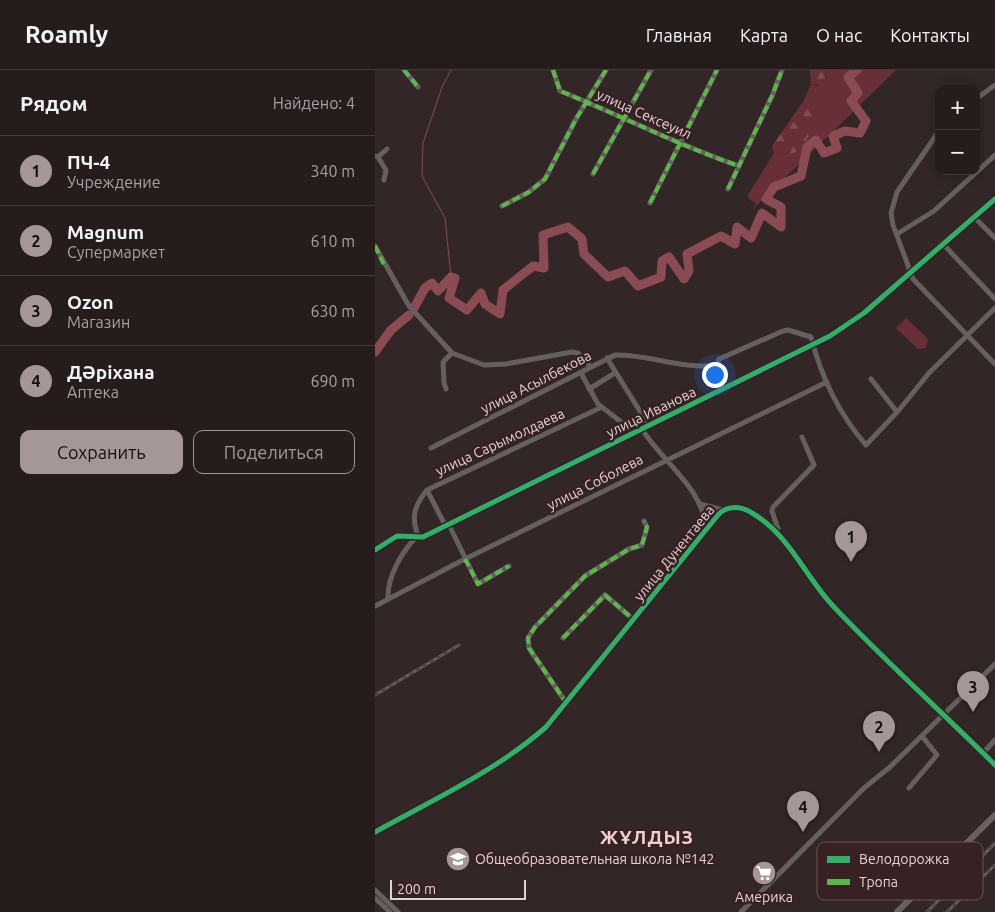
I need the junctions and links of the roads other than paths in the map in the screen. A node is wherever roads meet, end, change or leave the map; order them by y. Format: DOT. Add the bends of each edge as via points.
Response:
graph roads {
  1 [pos="404,70"];
  2 [pos="553,70"];
  3 [pos="606,70"];
  4 [pos="651,70"];
  5 [pos="717,70"];
  6 [pos="782,70"];
  7 [pos="995,85"];
  8 [pos="418,87"];
  9 [pos="980,96"];
  10 [pos="587,101"];
  11 [pos="623,120"];
  12 [pos="935,137"];
  13 [pos="680,143"];
  14 [pos="387,149"];
  15 [pos="995,155"];
  16 [pos="377,156"];
  17 [pos="739,166"];
  18 [pos="593,174"];
  19 [pos="384,180"];
  20 [pos="728,189"];
  21 [pos="995,199"];
  22 [pos="650,204"];
  23 [pos="502,206"];
  24 [pos="974,217"];
  25 [pos="897,234"];
  26 [pos="995,238"];
  27 [pos="943,244"];
  28 [pos="375,246"];
  29 [pos="909,272"];
  30 [pos="995,299"];
  31 [pos="995,308"];
  32 [pos="966,335"];
  33 [pos="813,345"];
  34 [pos="452,353"];
  35 [pos="607,358"];
  36 [pos="995,364"];
  37 [pos="717,365"];
  38 [pos="590,366"];
  39 [pos="581,372"];
  40 [pos="615,373"];
  41 [pos="871,379"];
  42 [pos="827,382"];
  43 [pos="727,388"];
  44 [pos="446,389"];
  45 [pos="589,389"];
  46 [pos="602,407"];
  47 [pos="897,412"];
  48 [pos="649,426"];
  49 [pos="642,429"];
  50 [pos="634,432"];
  51 [pos="802,437"];
  52 [pos="431,448"];
  53 [pos="667,459"];
  54 [pos="427,490"];
  55 [pos="700,504"];
  56 [pos="723,510"];
  57 [pos="644,521"];
  58 [pos="447,524"];
  59 [pos="706,530"];
  60 [pos="775,532"];
  61 [pos="418,536"];
  62 [pos="375,550"];
  63 [pos="465,559"];
  64 [pos="509,566"];
  65 [pos="388,599"];
  66 [pos="375,606"];
  67 [pos="635,620"];
  68 [pos="563,638"];
  69 [pos="995,664"];
  70 [pos="567,704"];
  71 [pos="945,714"];
  72 [pos="922,736"];
  73 [pos="995,740"];
  74 [pos="983,753"];
  75 [pos="995,765"];
  76 [pos="909,788"];
  77 [pos="995,815"];
  78 [pos="375,832"];
  79 [pos="968,842"];
  80 [pos="375,890"];
  81 [pos="375,898"];
  82 [pos="909,900"];
  83 [pos="390,912"];
  84 [pos="398,912"];
  85 [pos="741,912"];
  86 [pos="897,912"];
  1 -- 8 [label="street"];
  2 -- 10 [label="street, улица Сексеуил" via="560,91"];
  3 -- 10 [label="street"];
  4 -- 11 [label="street"];
  5 -- 13 [label="street"];
  6 -- 17 [label="street"];
  7 -- 9 [label="street"];
  10 -- 11 [label="street, улица Сексеуил"];
  10 -- 23 [label="street" via="545,179 529,192"];
  11 -- 13 [label="street, улица Сексеуил"];
  11 -- 18 [label="street"];
  12 -- 25 [label="street" via="897,192 891,213"];
  13 -- 17 [label="street, улица Сексеуил"];
  13 -- 22 [label="street"];
  14 -- 16 [label="street"];
  15 -- 25 [label="street" via="934,211"];
  16 -- 19 [label="street" via="386,170"];
  17 -- 20 [label="street"];
  21 -- 24 [label="street, улица Иванова"];
  24 -- 26 [label="street"];
  24 -- 27 [label="street, улица Иванова"];
  25 -- 29 [label="street"];
  27 -- 29 [label="street, улица Иванова"];
  27 -- 30 [label="street"];
  28 -- 34 [label="street" via="409,306"];
  29 -- 32 [label="street" via="925,294"];
  29 -- 33 [label="street, улица Иванова" via="848,326"];
  31 -- 32 [label="street"];
  32 -- 36 [label="street"];
  32 -- 47 [label="street" via="919,382"];
  33 -- 37 [label="street" via="811,337 788,330 719,359"];
  33 -- 42 [label="street"];
  33 -- 43 [label="street, улица Иванова"];
  34 -- 38 [label="street" via="484,365 578,352"];
  34 -- 44 [label="street" via="443,362"];
  35 -- 37 [label="street" via="626,355 697,366"];
  35 -- 38 [label="street, улица Асылбекова"];
  35 -- 40 [label="street, улица Асылбекова"];
  37 -- 43 [label="street"];
  38 -- 39 [label="street, улица Асылбекова"];
  39 -- 45 [label="street"];
  39 -- 52 [label="street, улица Асылбекова"];
  40 -- 45 [label="street"];
  40 -- 48 [label="street, улица Асылбекова"];
  41 -- 47 [label="street"];
  42 -- 47 [label="street" via="845,418 866,445"];
  42 -- 53 [label="street, улица Соболева"];
  43 -- 48 [label="street, улица Иванова"];
  45 -- 46 [label="street"];
  46 -- 50 [label="street"];
  46 -- 54 [label="street, улица Сарымолдаева"];
  48 -- 49 [label="street, улица Иванова"];
  49 -- 50 [label="street, улица Иванова"];
  49 -- 53 [label="street"];
  50 -- 58 [label="street, улица Иванова"];
  51 -- 60 [label="street" via="814,464 773,507 778,529"];
  53 -- 55 [label="street"];
  53 -- 63 [label="street, улица Соболева"];
  54 -- 58 [label="street"];
  54 -- 61 [label="street, улица Сарымолдаева" via="419,499 414,515 413,526"];
  55 -- 56 [label="street"];
  55 -- 59 [label="street"];
  56 -- 59 [label="street, улица Дунентаева"];
  56 -- 60 [label="street, улица Дунентаева" via="743,508"];
  57 -- 70 [label="street" via="647,527 642,545 629,548 585,576 528,638 529,648"];
  58 -- 61 [label="street, улица Иванова" via="423,537"];
  58 -- 63 [label="street"];
  59 -- 67 [label="street, улица Дунентаева"];
  60 -- 71 [label="street, улица Дунентаева" via="833,606"];
  61 -- 62 [label="street" via="397,536"];
  61 -- 65 [label="street" via="404,552 388,590"];
  63 -- 64 [label="street" via="478,584"];
  63 -- 65 [label="street, улица Соболева"];
  65 -- 66 [label="street, улица Соболева"];
  67 -- 68 [label="street" via="605,595"];
  67 -- 70 [label="street, улица Дунентаева"];
  69 -- 71 [label="street"];
  70 -- 78 [label="street, улица Дунентаева" via="529,742 461,785"];
  71 -- 72 [label="street"];
  71 -- 74 [label="street, улица Дунентаева"];
  72 -- 76 [label="street" via="937,754"];
  72 -- 85 [label="street" via="890,768 863,788"];
  73 -- 74 [label="street"];
  74 -- 75 [label="street, улица Дунентаева"];
  77 -- 79 [label="main road"];
  80 -- 84 [label="street"];
  81 -- 83 [label="street"];
  82 -- 86 [label="main road"];
}
